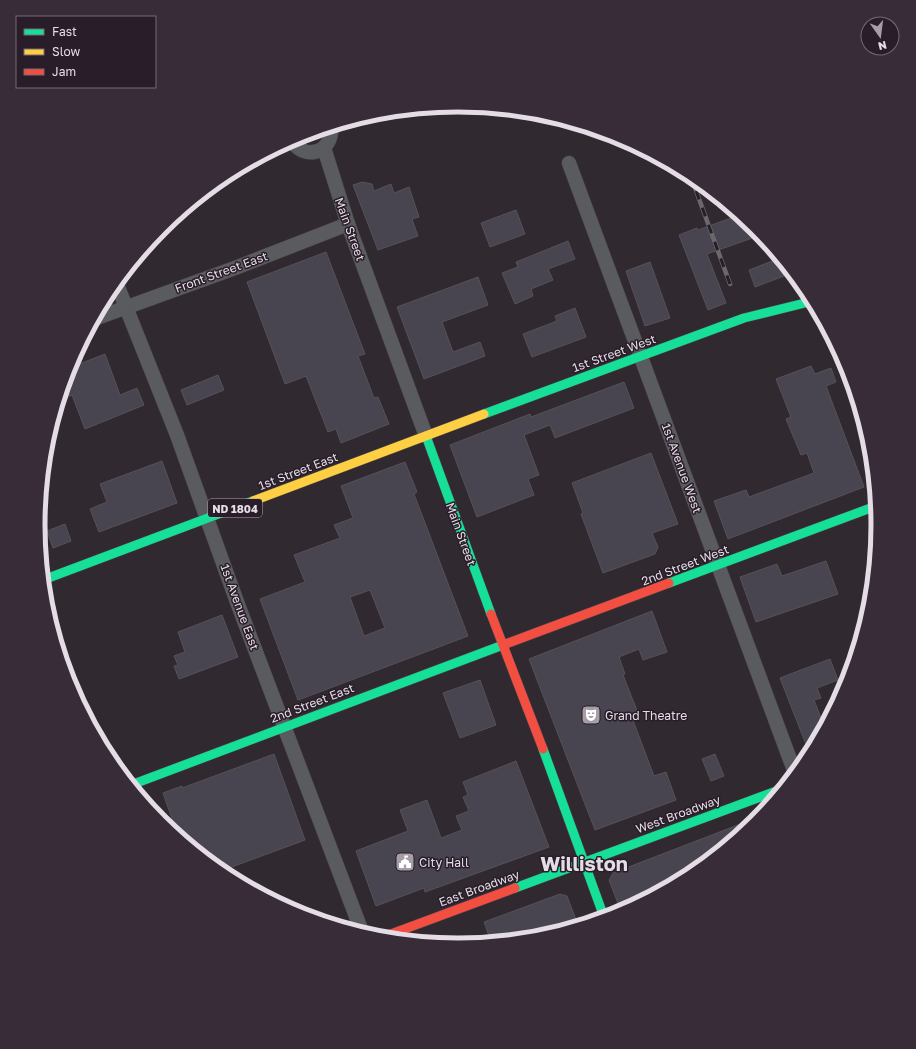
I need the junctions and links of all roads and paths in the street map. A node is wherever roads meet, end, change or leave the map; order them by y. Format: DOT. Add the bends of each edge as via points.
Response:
graph roads {
  1 [pos="331,131"];
  2 [pos="295,145"];
  3 [pos="324,148"];
  4 [pos="569,163"];
  5 [pos="348,224"];
  6 [pos="119,289"];
  7 [pos="806,303"];
  8 [pos="126,307"];
  9 [pos="101,316"];
  10 [pos="641,355"];
  11 [pos="426,436"];
  12 [pos="870,508"];
  13 [pos="208,518"];
  14 [pos="718,565"];
  15 [pos="49,578"];
  16 [pos="502,645"];
  17 [pos="285,726"];
  18 [pos="793,766"];
  19 [pos="136,783"];
  20 [pos="773,792"];
  21 [pos="584,862"];
  22 [pos="602,912"];
  23 [pos="359,925"];
  24 [pos="395,933"];
  1 -- 3 [label="street" via="331,139"];
  2 -- 3 [label="street" via="301,150 312,153"];
  3 -- 5 [label="street, Main Street"];
  4 -- 10 [label="street, 1st Avenue West"];
  5 -- 8 [label="street, Front Street East"];
  5 -- 11 [label="street, Main Street"];
  6 -- 8 [label="street, 1st Avenue East"];
  7 -- 10 [label="main road, 1st Street West" via="744,318"];
  8 -- 9 [label="street, Front Street East"];
  8 -- 13 [label="street, 1st Avenue East"];
  10 -- 11 [label="main road, 1st Street West"];
  10 -- 14 [label="street, 1st Avenue West"];
  11 -- 13 [label="main road, 1st Street East / ND 1804"];
  11 -- 16 [label="main road, Main Street"];
  12 -- 14 [label="main road, 2nd Street West"];
  13 -- 15 [label="main road, 1st Street East / ND 1804"];
  13 -- 17 [label="street, 1st Avenue East"];
  14 -- 16 [label="main road, 2nd Street West"];
  14 -- 18 [label="street, 1st Avenue West"];
  16 -- 17 [label="main road, 2nd Street East"];
  16 -- 21 [label="main road, Main Street"];
  17 -- 19 [label="main road, 2nd Street East"];
  17 -- 23 [label="street, 1st Avenue East"];
  20 -- 21 [label="main road, West Broadway"];
  21 -- 22 [label="main road, Main Street"];
  21 -- 24 [label="main road, East Broadway"];
}
